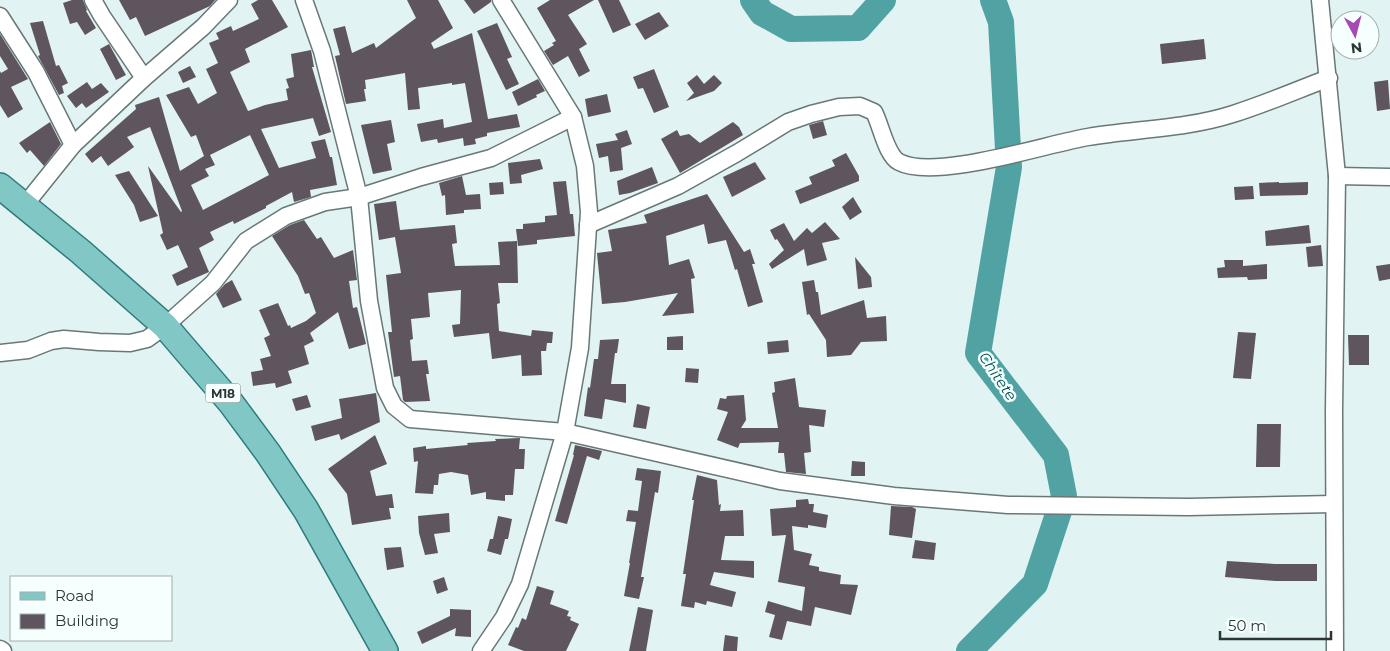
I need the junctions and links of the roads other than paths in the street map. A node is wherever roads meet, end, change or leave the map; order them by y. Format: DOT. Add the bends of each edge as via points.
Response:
graph roads {
  1 [pos="93,0"];
  2 [pos="229,0"];
  3 [pos="304,0"];
  4 [pos="502,0"];
  5 [pos="1320,0"];
  6 [pos="0,16"];
  7 [pos="144,78"];
  8 [pos="1329,78"];
  9 [pos="573,117"];
  10 [pos="74,145"];
  11 [pos="1337,176"];
  12 [pos="1390,177"];
  13 [pos="0,186"];
  14 [pos="359,197"];
  15 [pos="24,206"];
  16 [pos="588,225"];
  17 [pos="165,326"];
  18 [pos="0,353"];
  19 [pos="565,432"];
  20 [pos="1334,504"];
  21 [pos="385,651"];
  22 [pos="481,651"];
  23 [pos="1335,651"];
  1 -- 7 [label="street"];
  2 -- 7 [label="street"];
  3 -- 14 [label="street" via="322,51"];
  4 -- 9 [label="street"];
  5 -- 8 [label="street"];
  6 -- 10 [label="street" via="36,72"];
  7 -- 10 [label="street"];
  8 -- 11 [label="street"];
  8 -- 16 [label="street" via="1233,114 1191,125 1088,137 961,165 921,168 898,162 889,151 874,112 860,106 838,107 788,122 678,186"];
  9 -- 14 [label="street" via="491,158"];
  9 -- 16 [label="street" via="585,166"];
  10 -- 15 [label="street"];
  11 -- 12 [label="street"];
  11 -- 20 [label="street"];
  13 -- 15 [label="main road, M18"];
  14 -- 17 [label="street" via="325,202 286,216 246,241 213,283"];
  14 -- 19 [label="street" via="369,301 385,388 394,406 410,419"];
  15 -- 17 [label="main road, M18"];
  16 -- 19 [label="street" via="580,348"];
  17 -- 18 [label="street" via="148,339 130,343 64,339 28,350"];
  17 -- 21 [label="main road, M18" via="268,452 306,510"];
  19 -- 20 [label="street" via="780,481 894,496 1008,505 1189,507"];
  19 -- 22 [label="street" via="520,584 504,617"];
  20 -- 23 [label="street"];
}
